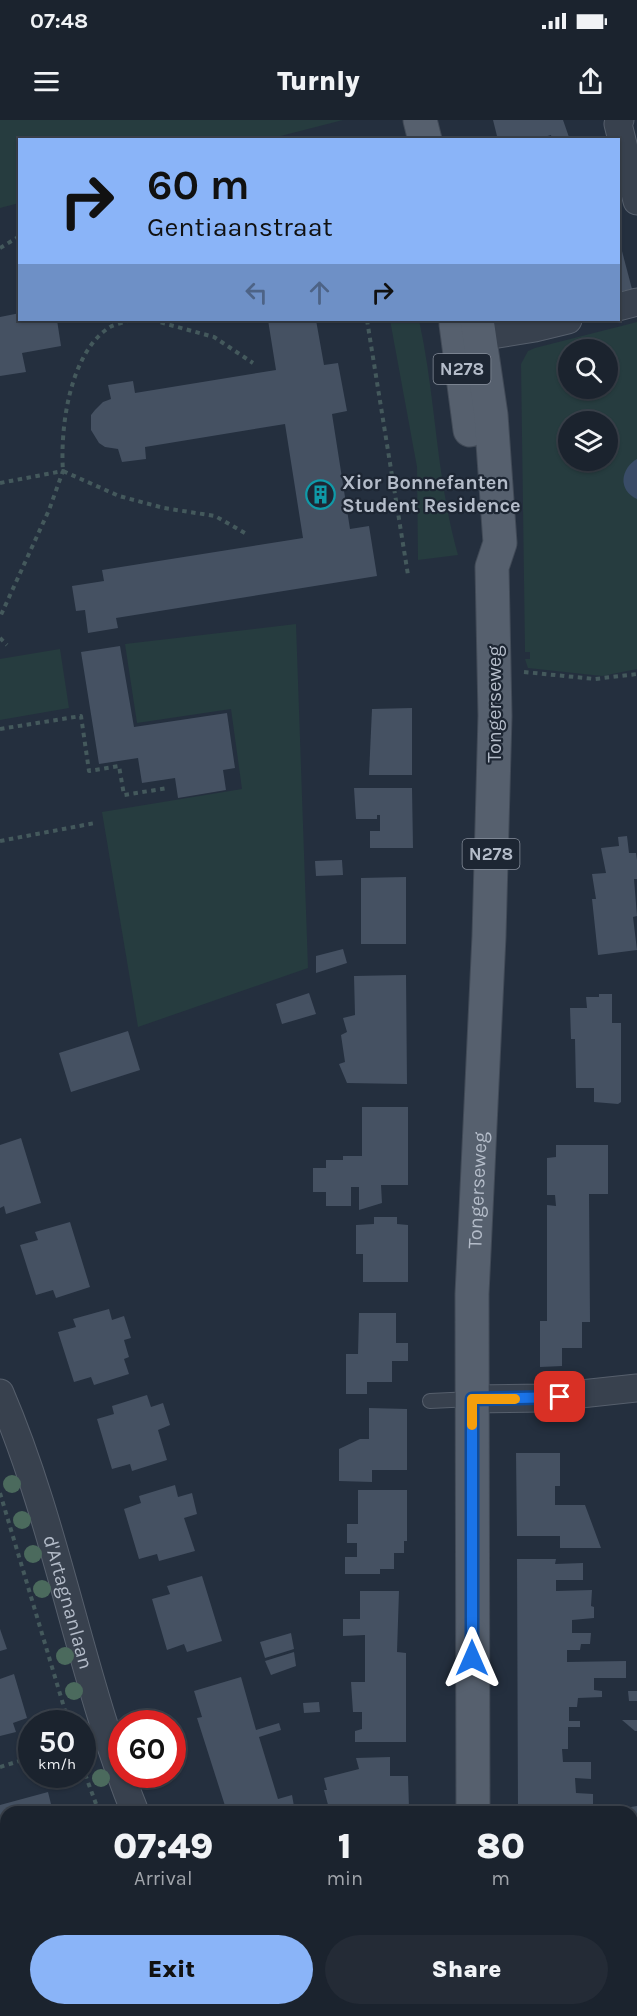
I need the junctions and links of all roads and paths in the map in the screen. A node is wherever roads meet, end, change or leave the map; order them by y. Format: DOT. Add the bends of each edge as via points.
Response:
graph roads {
  1 [pos="420,120"];
  2 [pos="620,120"];
  3 [pos="424,138"];
  4 [pos="637,201"];
  5 [pos="18,237"];
  6 [pos="0,248"];
  7 [pos="637,302"];
  8 [pos="620,306"];
  9 [pos="128,321"];
  10 [pos="156,321"];
  11 [pos="367,321"];
  12 [pos="557,321"];
  13 [pos="468,329"];
  14 [pos="253,363"];
  15 [pos="63,471"];
  16 [pos="0,483"];
  17 [pos="245,533"];
  18 [pos="408,575"];
  19 [pos="0,617"];
  20 [pos="0,639"];
  21 [pos="7,645"];
  22 [pos="515,672"];
  23 [pos="637,674"];
  24 [pos="0,729"];
  25 [pos="168,788"];
  26 [pos="95,823"];
  27 [pos="0,841"];
  28 [pos="637,1388"];
  29 [pos="0,1394"];
  30 [pos="472,1399"];
  31 [pos="430,1401"];
  32 [pos="0,1493"];
  33 [pos="65,1710"];
  34 [pos="18,1761"];
  35 [pos="0,1767"];
  36 [pos="90,1788"];
  37 [pos="97,1806"];
  38 [pos="133,1806"];
  39 [pos="473,1806"];
  1 -- 3 [label="main road"];
  2 -- 4 [label="street"];
  5 -- 6 [label="path"];
  7 -- 8 [label="street"];
  9 -- 15 [label="path" via="109,328 85,354 71,389 61,445"];
  10 -- 14 [label="path" via="214,337"];
  11 -- 18 [label="path"];
  12 -- 13 [label="street"];
  13 -- 30 [label="main road, Tongerseweg / N278" via="481,543 492,567 495,717 472,1294"];
  15 -- 16 [label="path"];
  15 -- 17 [label="path" via="119,496 215,516"];
  15 -- 19 [label="path"];
  20 -- 21 [label="path"];
  22 -- 23 [label="path" via="595,679"];
  24 -- 25 [label="path" via="81,716 89,771 119,766 124,795"];
  26 -- 27 [label="path"];
  28 -- 30 [label="street" via="552,1397"];
  29 -- 38 [label="street, d'Artagnanlaan" via="20,1444"];
  30 -- 31 [label="lane"];
  30 -- 39 [label="main road, Tongerseweg / N278"];
  32 -- 33 [label="path"];
  34 -- 35 [label="path"];
  36 -- 37 [label="path"];
}
